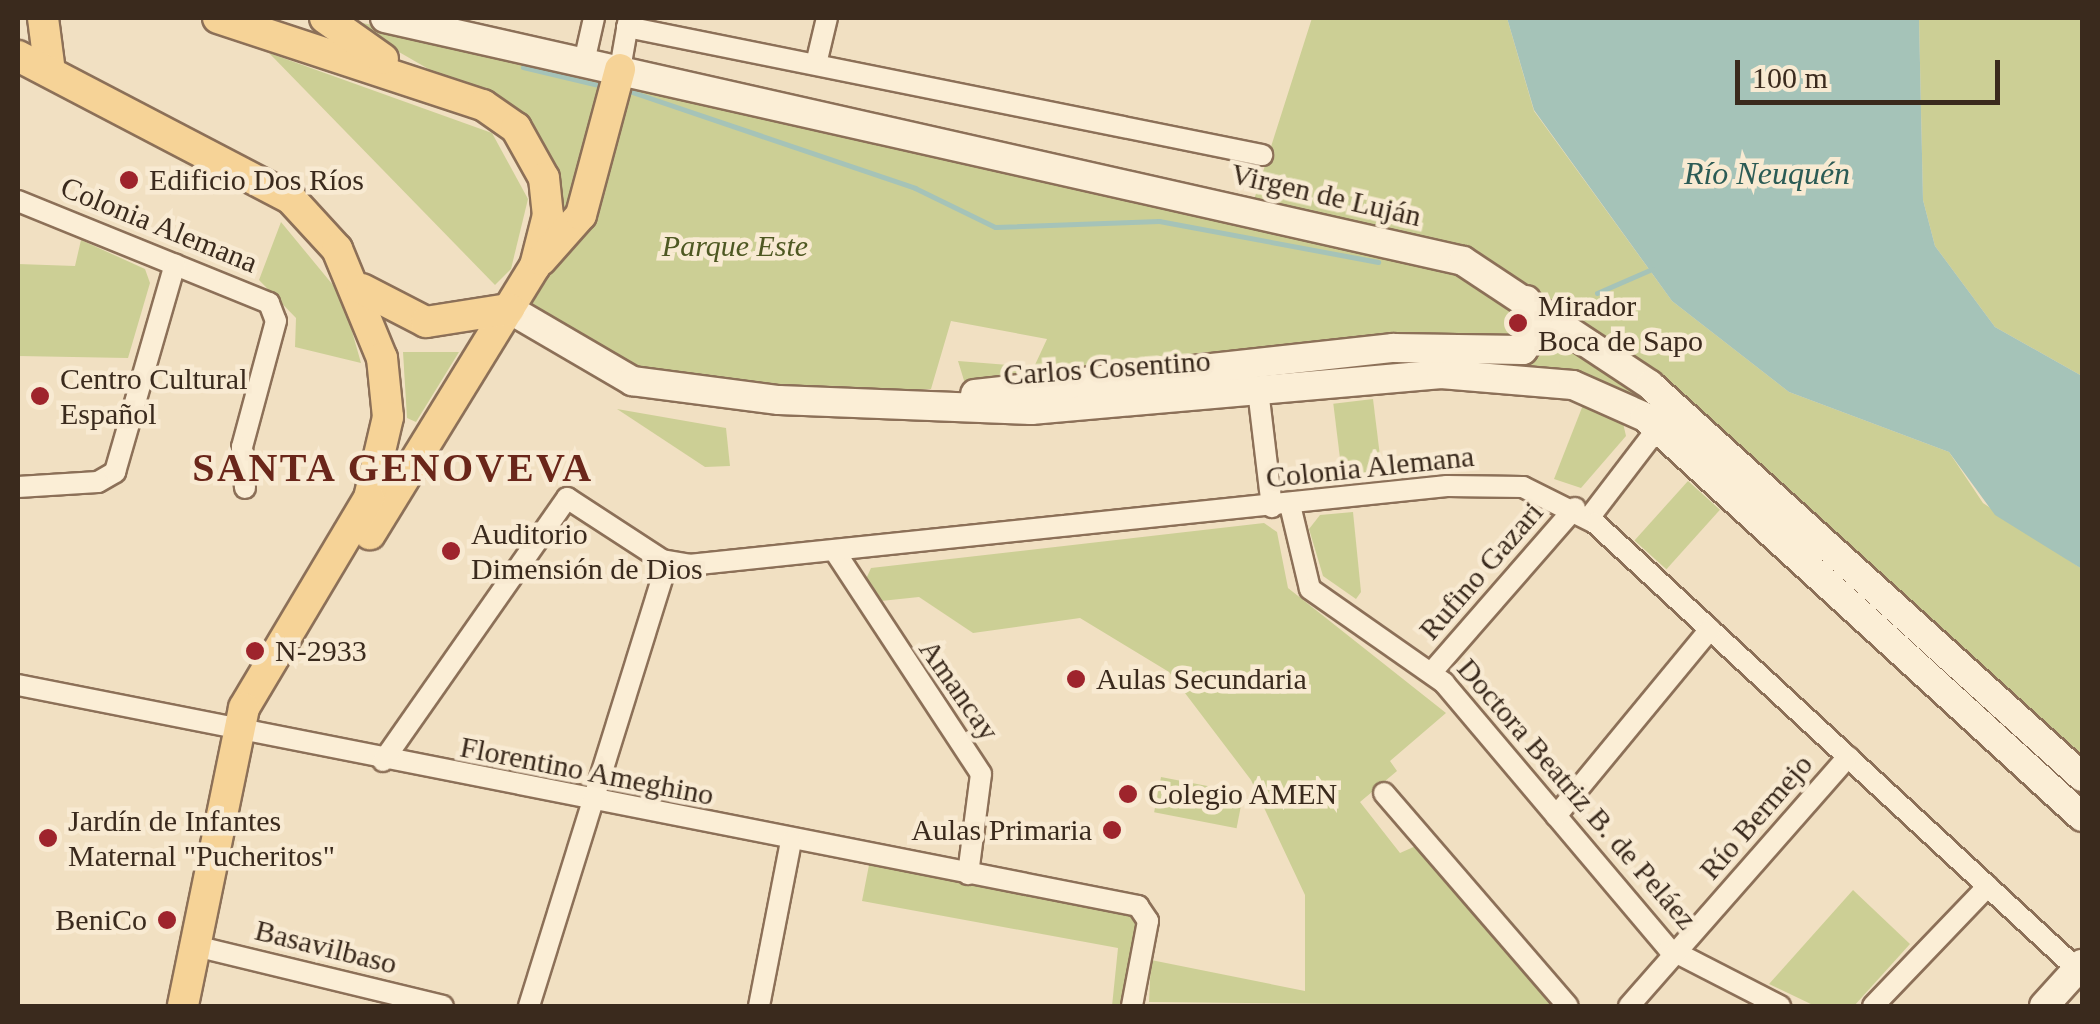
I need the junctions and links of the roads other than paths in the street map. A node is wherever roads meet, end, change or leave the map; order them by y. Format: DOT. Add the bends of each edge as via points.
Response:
graph roads {
  1 [pos="43,18"];
  2 [pos="218,18"];
  3 [pos="325,18"];
  4 [pos="385,18"];
  5 [pos="594,18"];
  6 [pos="827,18"];
  7 [pos="628,22"];
  8 [pos="18,56"];
  9 [pos="584,62"];
  10 [pos="816,64"];
  11 [pos="620,68"];
  12 [pos="50,72"];
  13 [pos="406,76"];
  14 [pos="1262,156"];
  15 [pos="18,201"];
  16 [pos="175,264"];
  17 [pos="535,266"];
  18 [pos="354,279"];
  19 [pos="1525,299"];
  20 [pos="510,309"];
  21 [pos="1258,390"];
  22 [pos="884,401"];
  23 [pos="1666,418"];
  24 [pos="18,486"];
  25 [pos="244,488"];
  26 [pos="1281,506"];
  27 [pos="1582,513"];
  28 [pos="836,554"];
  29 [pos="667,562"];
  30 [pos="1710,629"];
  31 [pos="1431,672"];
  32 [pos="18,686"];
  33 [pos="238,732"];
  34 [pos="1848,757"];
  35 [pos="384,761"];
  36 [pos="2082,777"];
  37 [pos="1384,793"];
  38 [pos="592,804"];
  39 [pos="1556,816"];
  40 [pos="2082,817"];
  41 [pos="791,841"];
  42 [pos="968,874"];
  43 [pos="1988,886"];
  44 [pos="196,946"];
  45 [pos="1675,954"];
  46 [pos="2080,967"];
  47 [pos="184,1006"];
  48 [pos="443,1006"];
  49 [pos="529,1006"];
  50 [pos="760,1006"];
  51 [pos="1134,1006"];
  52 [pos="1568,1006"];
  53 [pos="1629,1006"];
  54 [pos="1780,1006"];
  55 [pos="1873,1006"];
  56 [pos="2044,1006"];
  1 -- 12 [label="main road"];
  2 -- 13 [label="main road"];
  3 -- 13 [label="main road"];
  4 -- 9 [label="street, Virgen de Luján"];
  5 -- 9 [label="street"];
  6 -- 10 [label="street"];
  7 -- 10 [label="street"];
  7 -- 11 [label="street"];
  8 -- 12 [label="main road"];
  9 -- 11 [label="street, Virgen de Luján"];
  10 -- 14 [label="street"];
  11 -- 17 [label="main road" via="580,215"];
  11 -- 19 [label="street, Virgen de Luján" via="1450,257"];
  12 -- 18 [label="main road" via="274,187 323,230"];
  13 -- 17 [label="main road" via="482,104 529,145 548,195"];
  15 -- 16 [label="street, Colonia Alemana"];
  16 -- 24 [label="street" via="111,478"];
  16 -- 25 [label="street, Colonia Alemana" via="275,311 242,446"];
  17 -- 20 [label="main road"];
  18 -- 20 [label="main road" via="410,318"];
  18 -- 33 [label="main road" via="385,376 382,460 354,528 252,687"];
  19 -- 22 [label="street" via="1539,326 1523,350 1394,348"];
  19 -- 23 [label="street, Virgen de Luján"];
  20 -- 22 [label="street, Carlos Cosentino" via="638,382"];
  20 -- 33 [label="main road"];
  21 -- 22 [label="street, Carlos Cosentino" via="1031,410"];
  21 -- 23 [label="street, Carlos Cosentino" via="1515,374 1585,389"];
  21 -- 26 [label="street, Doctora Beatriz B. de Peláez"];
  23 -- 27 [label="street, Rufino Gazari"];
  23 -- 36 [label="street, Virgen de Luján"];
  23 -- 40 [label="street, Virgen de Luján"];
  26 -- 27 [label="street, Colonia Alemana" via="1484,484 1530,489"];
  26 -- 28 [label="street, Colonia Alemana"];
  26 -- 31 [label="street, Doctora Beatriz B. de Peláez" via="1305,584"];
  27 -- 30 [label="street, Colonia Alemana"];
  27 -- 31 [label="street, Rufino Gazari"];
  28 -- 29 [label="street, Colonia Alemana"];
  28 -- 42 [label="street, Amancay" via="981,774"];
  29 -- 35 [label="street" via="567,498"];
  29 -- 38 [label="street"];
  30 -- 34 [label="street, Colonia Alemana"];
  30 -- 39 [label="street"];
  31 -- 39 [label="street, Doctora Beatriz B. de Peláez"];
  32 -- 33 [label="street, Florentino Ameghino"];
  33 -- 35 [label="street, Florentino Ameghino"];
  33 -- 44 [label="main road"];
  34 -- 43 [label="street, Colonia Alemana"];
  34 -- 45 [label="street, Río Bermejo"];
  35 -- 38 [label="street, Florentino Ameghino"];
  37 -- 52 [label="street"];
  38 -- 41 [label="street, Florentino Ameghino"];
  38 -- 49 [label="street"];
  39 -- 45 [label="street, Doctora Beatriz B. de Peláez"];
  41 -- 42 [label="street, Florentino Ameghino"];
  41 -- 50 [label="street"];
  42 -- 51 [label="street, Florentino Ameghino" via="1146,912"];
  43 -- 46 [label="street, Colonia Alemana"];
  43 -- 55 [label="street"];
  44 -- 47 [label="main road"];
  44 -- 48 [label="street, Basavilbaso"];
  45 -- 53 [label="street, Río Bermejo"];
  45 -- 54 [label="street, Doctora Beatriz B. de Peláez"];
  46 -- 56 [label="street"];
}
